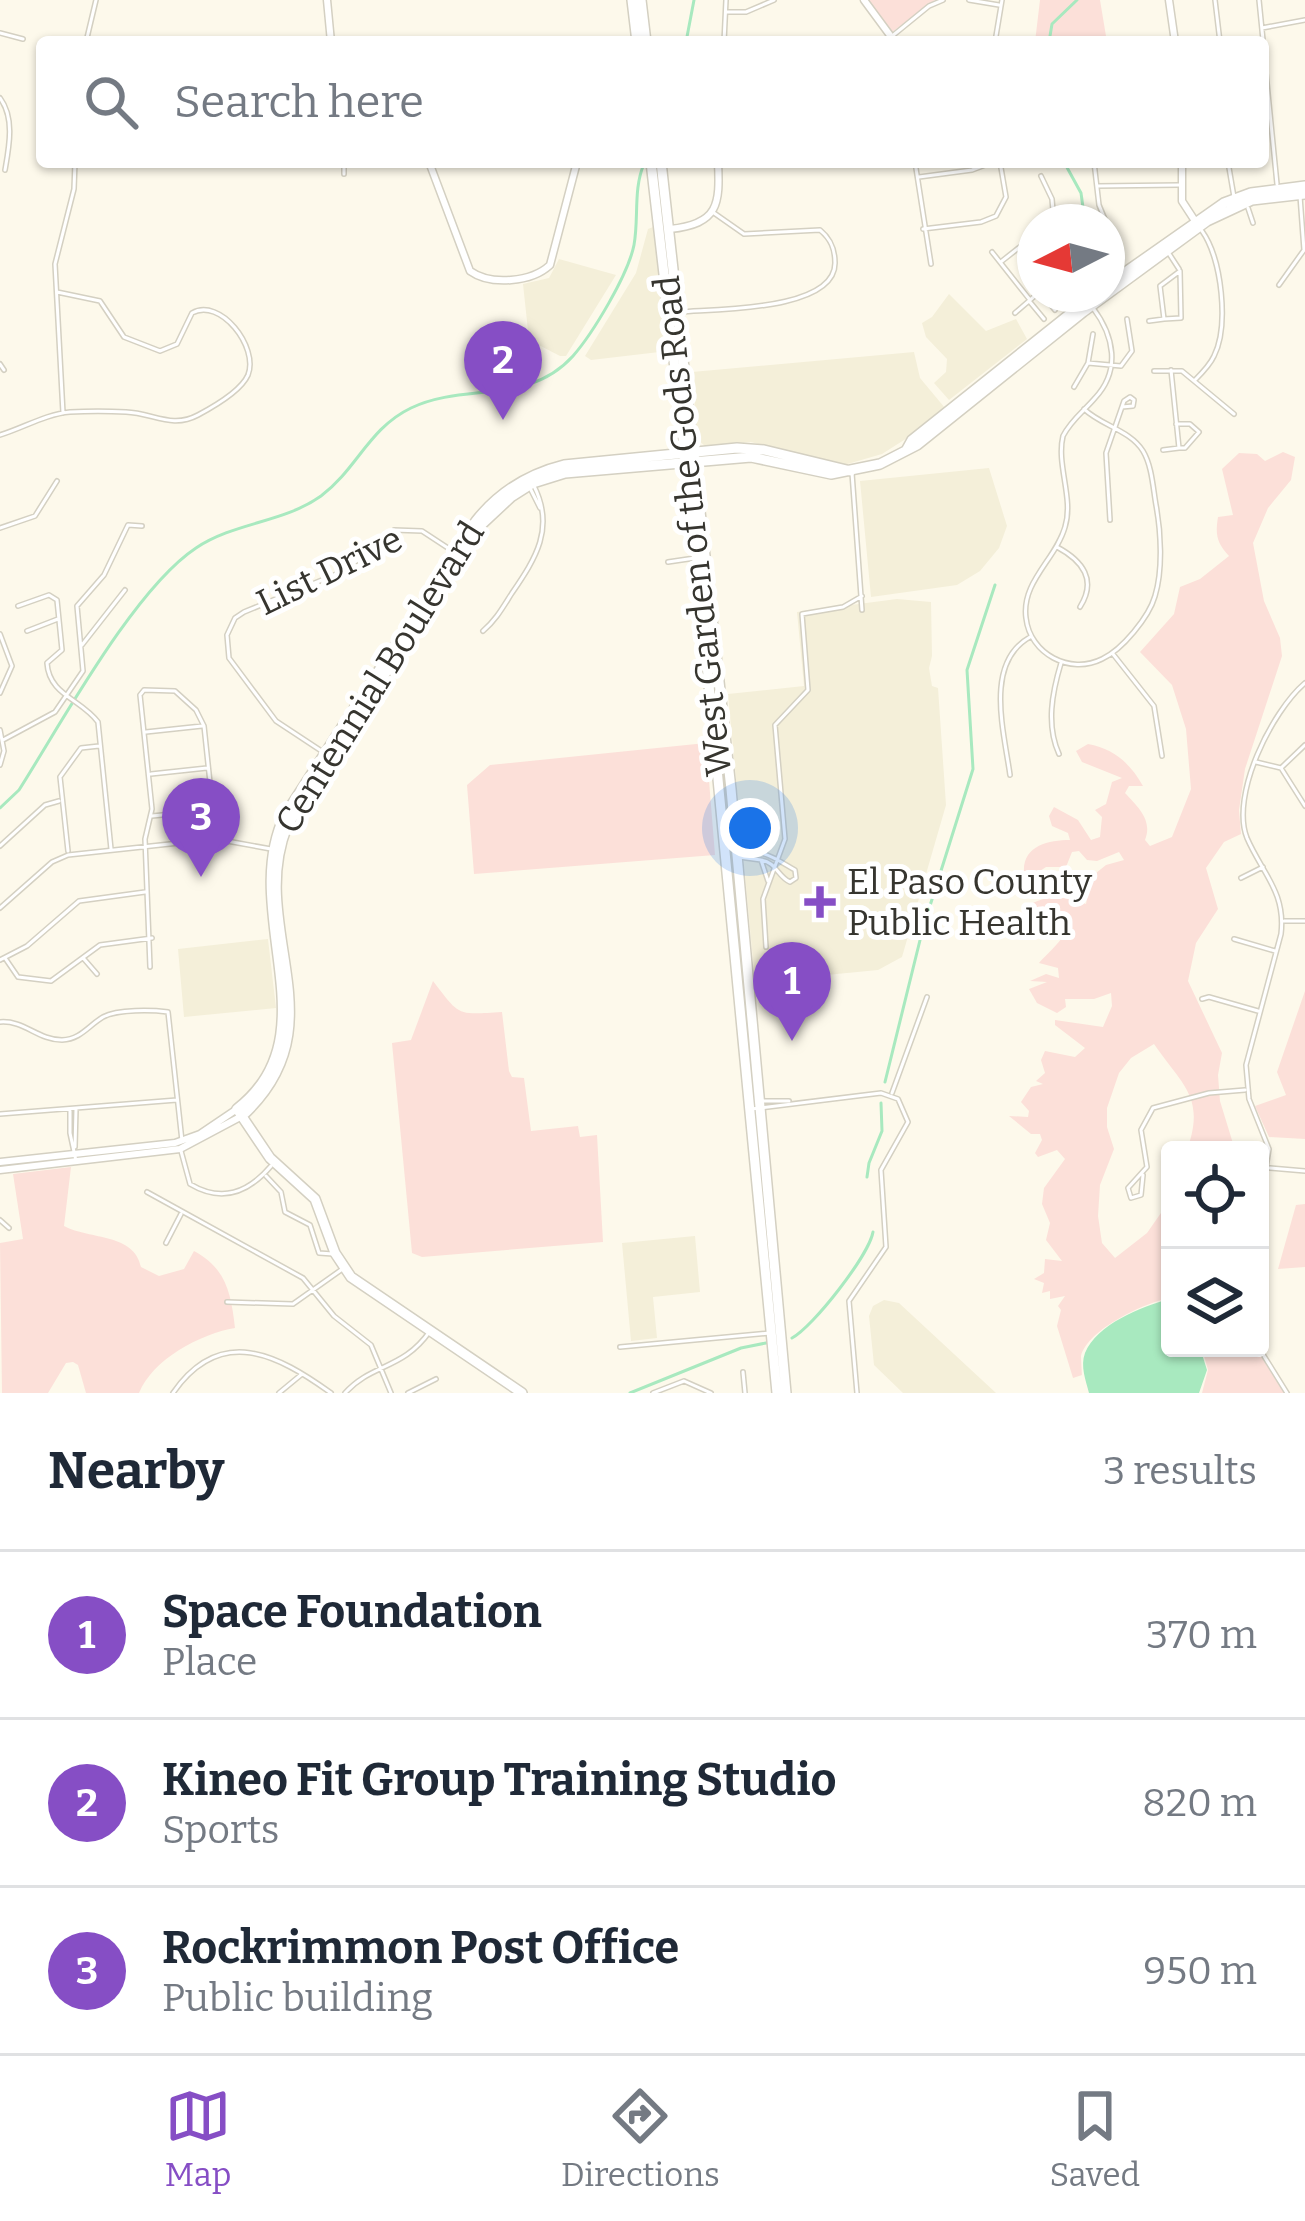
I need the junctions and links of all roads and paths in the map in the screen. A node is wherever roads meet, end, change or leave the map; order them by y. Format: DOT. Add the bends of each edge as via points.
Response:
graph roads {
  1 [pos="96,0"];
  2 [pos="327,0"];
  3 [pos="632,0"];
  4 [pos="641,0"];
  5 [pos="726,0"];
  6 [pos="774,0"];
  7 [pos="863,0"];
  8 [pos="943,0"];
  9 [pos="969,0"];
  10 [pos="1169,0"];
  11 [pos="1215,0"];
  12 [pos="1259,0"];
  13 [pos="981,1"];
  14 [pos="1001,3"];
  15 [pos="726,12"];
  16 [pos="1303,20"];
  17 [pos="1262,28"];
  18 [pos="1305,30"];
  19 [pos="0,33"];
  20 [pos="87,36"];
  21 [pos="330,36"];
  22 [pos="636,36"];
  23 [pos="645,36"];
  24 [pos="724,36"];
  25 [pos="888,36"];
  26 [pos="895,36"];
  27 [pos="997,36"];
  28 [pos="1174,36"];
  29 [pos="1219,36"];
  30 [pos="1263,36"];
  31 [pos="23,39"];
  32 [pos="0,98"];
  33 [pos="1269,102"];
  34 [pos="75,168"];
  35 [pos="344,168"];
  36 [pos="431,168"];
  37 [pos="575,168"];
  38 [pos="652,168"];
  39 [pos="661,168"];
  40 [pos="718,168"];
  41 [pos="915,168"];
  42 [pos="978,168"];
  43 [pos="998,168"];
  44 [pos="1095,168"];
  45 [pos="1182,168"];
  46 [pos="1230,168"];
  47 [pos="5,170"];
  48 [pos="344,174"];
  49 [pos="1041,176"];
  50 [pos="916,177"];
  51 [pos="1181,185"];
  52 [pos="1097,186"];
  53 [pos="1303,191"];
  54 [pos="1278,193"];
  55 [pos="1240,200"];
  56 [pos="1052,204"];
  57 [pos="1101,204"];
  58 [pos="712,212"];
  59 [pos="1197,224"];
  60 [pos="1253,224"];
  61 [pos="664,229"];
  62 [pos="923,229"];
  63 [pos="1017,249"];
  64 [pos="1167,250"];
  65 [pos="992,252"];
  66 [pos="1304,254"];
  67 [pos="1000,262"];
  68 [pos="931,265"];
  69 [pos="1180,271"];
  70 [pos="1125,273"];
  71 [pos="1125,278"];
  72 [pos="1017,285"];
  73 [pos="1279,285"];
  74 [pos="57,292"];
  75 [pos="1038,312"];
  76 [pos="1056,312"];
  77 [pos="1072,312"];
  78 [pos="1094,312"];
  79 [pos="675,313"];
  80 [pos="1061,318"];
  81 [pos="1044,320"];
  82 [pos="1127,320"];
  83 [pos="1164,320"];
  84 [pos="1149,321"];
  85 [pos="1093,334"];
  86 [pos="1088,363"];
  87 [pos="0,364"];
  88 [pos="1112,367"];
  89 [pos="4,370"];
  90 [pos="1171,370"];
  91 [pos="1154,371"];
  92 [pos="1196,380"];
  93 [pos="1074,387"];
  94 [pos="1122,407"];
  95 [pos="1084,409"];
  96 [pos="63,413"];
  97 [pos="1234,413"];
  98 [pos="1176,424"];
  99 [pos="1113,429"];
  100 [pos="0,435"];
  101 [pos="1179,448"];
  102 [pos="1163,449"];
  103 [pos="691,457"];
  104 [pos="852,471"];
  105 [pos="57,481"];
  106 [pos="529,481"];
  107 [pos="1109,520"];
  108 [pos="142,526"];
  109 [pos="0,528"];
  110 [pos="1056,546"];
  111 [pos="458,554"];
  112 [pos="696,558"];
  113 [pos="668,562"];
  114 [pos="125,590"];
  115 [pos="862,596"];
  116 [pos="18,606"];
  117 [pos="1080,608"];
  118 [pos="862,610"];
  119 [pos="60,618"];
  120 [pos="409,625"];
  121 [pos="703,625"];
  122 [pos="27,631"];
  123 [pos="483,631"];
  124 [pos="0,634"];
  125 [pos="1032,636"];
  126 [pos="81,646"];
  127 [pos="1112,653"];
  128 [pos="1062,662"];
  129 [pos="385,674"];
  130 [pos="1305,683"];
  131 [pos="0,694"];
  132 [pos="719,699"];
  133 [pos="71,700"];
  134 [pos="204,726"];
  135 [pos="0,730"];
  136 [pos="144,732"];
  137 [pos="4,740"];
  138 [pos="1305,745"];
  139 [pos="100,746"];
  140 [pos="1059,754"];
  141 [pos="327,755"];
  142 [pos="1162,756"];
  143 [pos="1255,762"];
  144 [pos="0,765"];
  145 [pos="208,768"];
  146 [pos="1281,768"];
  147 [pos="149,774"];
  148 [pos="1010,775"];
  149 [pos="61,800"];
  150 [pos="1305,806"];
  151 [pos="213,810"];
  152 [pos="151,816"];
  153 [pos="216,839"];
  154 [pos="145,845"];
  155 [pos="0,846"];
  156 [pos="111,849"];
  157 [pos="276,850"];
  158 [pos="68,854"];
  159 [pos="737,856"];
  160 [pos="761,860"];
  161 [pos="778,865"];
  162 [pos="1264,866"];
  163 [pos="1241,878"];
  164 [pos="769,884"];
  165 [pos="148,892"];
  166 [pos="0,908"];
  167 [pos="1282,921"];
  168 [pos="1305,921"];
  169 [pos="152,938"];
  170 [pos="1234,939"];
  171 [pos="766,947"];
  172 [pos="1276,952"];
  173 [pos="82,958"];
  174 [pos="3,959"];
  175 [pos="151,967"];
  176 [pos="98,974"];
  177 [pos="927,997"];
  178 [pos="1202,999"];
  179 [pos="1259,1011"];
  180 [pos="0,1022"];
  181 [pos="1247,1090"];
  182 [pos="891,1095"];
  183 [pos="177,1100"];
  184 [pos="754,1105"];
  185 [pos="73,1109"];
  186 [pos="239,1113"];
  187 [pos="0,1114"];
  188 [pos="1266,1141"];
  189 [pos="181,1145"];
  190 [pos="76,1158"];
  191 [pos="274,1162"];
  192 [pos="0,1166"];
  193 [pos="1269,1167"];
  194 [pos="1305,1171"];
  195 [pos="263,1174"];
  196 [pos="1143,1175"];
  197 [pos="147,1192"];
  198 [pos="182,1213"];
  199 [pos="0,1220"];
  200 [pos="9,1228"];
  201 [pos="166,1243"];
  202 [pos="335,1253"];
  203 [pos="344,1268"];
  204 [pos="314,1291"];
  205 [pos="227,1302"];
  206 [pos="430,1329"];
  207 [pos="772,1333"];
  208 [pos="620,1347"];
  209 [pos="1265,1357"];
  210 [pos="381,1370"];
  211 [pos="743,1372"];
  212 [pos="303,1373"];
  213 [pos="436,1378"];
  214 [pos="173,1393"];
  215 [pos="279,1393"];
  216 [pos="331,1393"];
  217 [pos="345,1393"];
  218 [pos="391,1393"];
  219 [pos="407,1393"];
  220 [pos="522,1393"];
  221 [pos="653,1393"];
  222 [pos="708,1393"];
  223 [pos="745,1393"];
  224 [pos="777,1393"];
  225 [pos="786,1393"];
  226 [pos="857,1393"];
  227 [pos="1288,1393"];
  1 -- 20 [label="street"];
  2 -- 21 [label="street"];
  3 -- 22 [label="main road"];
  4 -- 23 [label="main road"];
  5 -- 15 [label="street"];
  6 -- 15 [label="street"];
  7 -- 25 [label="street"];
  8 -- 26 [label="street"];
  9 -- 13 [label="street"];
  10 -- 28 [label="street"];
  11 -- 29 [label="street"];
  12 -- 17 [label="street"];
  13 -- 14 [label="street"];
  14 -- 27 [label="street"];
  15 -- 24 [label="street"];
  16 -- 17 [label="street"];
  16 -- 18 [label="street"];
  17 -- 30 [label="street"];
  19 -- 31 [label="street"];
  32 -- 47 [label="street" via="10,137"];
  33 -- 54 [label="street"];
  34 -- 74 [label="street"];
  35 -- 48 [label="street"];
  36 -- 37 [label="street" via="470,271 490,280 533,276 550,265"];
  38 -- 61 [label="main road, West Garden of the Gods Road"];
  39 -- 61 [label="main road, West Garden of the Gods Road"];
  40 -- 58 [label="street"];
  41 -- 50 [label="street"];
  42 -- 50 [label="street"];
  43 -- 62 [label="street" via="1006,197 1000,212"];
  44 -- 52 [label="street"];
  45 -- 51 [label="street"];
  46 -- 55 [label="street"];
  49 -- 56 [label="street"];
  50 -- 62 [label="street"];
  51 -- 52 [label="street"];
  51 -- 59 [label="street"];
  52 -- 57 [label="street"];
  53 -- 54 [label="main road, Centennial Boulevard"];
  53 -- 66 [label="street"];
  54 -- 55 [label="main road, Centennial Boulevard"];
  55 -- 59 [label="main road, Centennial Boulevard"];
  55 -- 60 [label="street"];
  58 -- 61 [label="street" via="694,225"];
  58 -- 79 [label="street" via="744,234 820,230 832,243 833,274 801,299"];
  59 -- 64 [label="main road, Centennial Boulevard"];
  59 -- 70 [label="main road, Centennial Boulevard"];
  59 -- 92 [label="street" via="1221,282 1216,351"];
  61 -- 79 [label="main road, West Garden of the Gods Road"];
  62 -- 68 [label="street"];
  63 -- 67 [label="street"];
  64 -- 69 [label="street"];
  64 -- 71 [label="main road, Centennial Boulevard"];
  65 -- 67 [label="street"];
  66 -- 73 [label="street"];
  67 -- 72 [label="street"];
  69 -- 83 [label="street" via="1160,286"];
  69 -- 83 [label="street" via="1181,318"];
  74 -- 96 [label="street"];
  74 -- 96 [label="street" via="100,301 121,334 160,352 177,344 192,313 214,309 250,367 202,413 180,421"];
  75 -- 81 [label="street"];
  76 -- 80 [label="street"];
  77 -- 80 [label="main road, Centennial Boulevard"];
  78 -- 88 [label="street" via="1110,338"];
  79 -- 103 [label="main road, West Garden of the Gods Road"];
  80 -- 104 [label="main road, Centennial Boulevard" via="916,445"];
  82 -- 88 [label="street" via="1132,351"];
  83 -- 84 [label="street"];
  85 -- 86 [label="street"];
  86 -- 88 [label="street"];
  86 -- 93 [label="street"];
  87 -- 89 [label="street"];
  88 -- 95 [label="street"];
  90 -- 91 [label="street"];
  90 -- 92 [label="street"];
  90 -- 98 [label="street"];
  92 -- 97 [label="street"];
  94 -- 99 [label="street"];
  95 -- 99 [label="street"];
  95 -- 110 [label="street" via="1062,441 1067,519"];
  96 -- 100 [label="street"];
  98 -- 101 [label="street"];
  98 -- 101 [label="street" via="1198,432"];
  99 -- 107 [label="street"];
  99 -- 127 [label="street" via="1145,454 1159,536 1154,599"];
  101 -- 102 [label="street"];
  103 -- 104 [label="main road, Centennial Boulevard" via="761,457 824,473"];
  103 -- 106 [label="main road, Centennial Boulevard"];
  103 -- 112 [label="main road, West Garden of the Gods Road"];
  103 -- 132 [label="main road, West Garden of the Gods Road"];
  104 -- 115 [label="street"];
  105 -- 109 [label="street" via="38,513"];
  106 -- 111 [label="main road, Centennial Boulevard"];
  106 -- 123 [label="street" via="542,509 538,553"];
  108 -- 126 [label="street" via="128,524 104,574 77,606"];
  110 -- 117 [label="street" via="1085,569"];
  110 -- 125 [label="street" via="1027,598"];
  111 -- 120 [label="main road, Centennial Boulevard"];
  111 -- 129 [label="main road, Centennial Boulevard"];
  111 -- 141 [label="street, List Drive" via="418,530 394,530 344,571 232,623 232,663 276,722"];
  112 -- 113 [label="street"];
  112 -- 121 [label="main road, West Garden of the Gods Road"];
  114 -- 126 [label="street"];
  115 -- 118 [label="street"];
  115 -- 161 [label="street" via="802,614 808,690 776,725 785,835"];
  116 -- 119 [label="street" via="50,595"];
  119 -- 122 [label="street"];
  119 -- 133 [label="street" via="62,650 46,670"];
  120 -- 129 [label="street"];
  120 -- 141 [label="main road, Centennial Boulevard"];
  121 -- 132 [label="main road"];
  121 -- 184 [label="main road, West Garden of the Gods Road"];
  124 -- 131 [label="street" via="11,666"];
  125 -- 128 [label="street"];
  125 -- 148 [label="street" via="1010,652 1003,672"];
  126 -- 133 [label="street"];
  127 -- 128 [label="street" via="1085,664"];
  127 -- 142 [label="street" via="1154,706"];
  128 -- 140 [label="street" via="1052,699"];
  129 -- 141 [label="main road, Centennial Boulevard"];
  130 -- 143 [label="street" via="1271,723"];
  132 -- 159 [label="main road, West Garden of the Gods Road"];
  133 -- 137 [label="street"];
  133 -- 139 [label="street" via="98,722"];
  134 -- 136 [label="street"];
  134 -- 136 [label="street" via="184,698 160,688 140,695"];
  134 -- 145 [label="street"];
  135 -- 137 [label="street"];
  136 -- 147 [label="street"];
  137 -- 144 [label="street"];
  138 -- 146 [label="street"];
  139 -- 149 [label="street" via="73,755 60,777"];
  139 -- 156 [label="street"];
  141 -- 157 [label="main road, Centennial Boulevard"];
  143 -- 146 [label="street"];
  143 -- 162 [label="street" via="1244,824"];
  145 -- 147 [label="street"];
  145 -- 151 [label="street"];
  146 -- 150 [label="street"];
  147 -- 152 [label="street"];
  149 -- 155 [label="street"];
  149 -- 158 [label="street"];
  151 -- 152 [label="street"];
  151 -- 153 [label="street"];
  152 -- 154 [label="street"];
  153 -- 154 [label="street"];
  153 -- 157 [label="street"];
  154 -- 156 [label="street"];
  154 -- 165 [label="street"];
  156 -- 158 [label="street"];
  157 -- 186 [label="main road, Centennial Boulevard" via="289,1036 277,1076"];
  158 -- 166 [label="street"];
  159 -- 160 [label="street"];
  159 -- 161 [label="street" via="754,851"];
  159 -- 184 [label="main road, West Garden of the Gods Road"];
  160 -- 161 [label="street"];
  160 -- 164 [label="street"];
  161 -- 164 [label="street"];
  162 -- 163 [label="street"];
  162 -- 167 [label="street"];
  164 -- 171 [label="street"];
  165 -- 169 [label="street"];
  165 -- 174 [label="street" via="80,901"];
  167 -- 168 [label="street"];
  167 -- 172 [label="street"];
  169 -- 173 [label="street" via="110,942"];
  169 -- 175 [label="street"];
  170 -- 172 [label="street"];
  172 -- 179 [label="street"];
  173 -- 174 [label="street" via="46,982 18,976"];
  173 -- 176 [label="street"];
  177 -- 182 [label="street"];
  178 -- 179 [label="street"];
  179 -- 181 [label="street"];
  180 -- 183 [label="street" via="59,1040 108,1015 164,1011"];
  181 -- 188 [label="street"];
  181 -- 196 [label="street" via="1153,1108 1141,1130"];
  182 -- 184 [label="street"];
  182 -- 226 [label="street" via="904,1106 908,1126 881,1170 885,1250 850,1301"];
  183 -- 185 [label="street"];
  183 -- 189 [label="street"];
  184 -- 207 [label="main road, West Garden of the Gods Road"];
  184 -- 225 [label="main road, West Garden of the Gods Road"];
  185 -- 187 [label="street"];
  185 -- 190 [label="street"];
  186 -- 189 [label="street, Centennial Boulevard"];
  186 -- 191 [label="main road"];
  189 -- 190 [label="street, Centennial Boulevard"];
  189 -- 195 [label="street" via="190,1184 213,1195 249,1188"];
  190 -- 192 [label="street, Centennial Boulevard"];
  191 -- 195 [label="street"];
  191 -- 202 [label="main road" via="315,1199"];
  193 -- 194 [label="street"];
  195 -- 202 [label="street" via="281,1192 285,1212 310,1225 319,1253"];
  197 -- 198 [label="street"];
  198 -- 201 [label="street"];
  198 -- 204 [label="street" via="299,1275"];
  199 -- 200 [label="street"];
  202 -- 203 [label="main road"];
  203 -- 204 [label="street"];
  203 -- 206 [label="main road"];
  204 -- 205 [label="street" via="287,1305"];
  204 -- 210 [label="street" via="368,1342"];
  206 -- 210 [label="street" via="408,1357"];
  206 -- 220 [label="main road"];
  207 -- 208 [label="street"];
  207 -- 224 [label="main road, West Garden of the Gods Road"];
  209 -- 227 [label="street"];
  210 -- 217 [label="street"];
  210 -- 218 [label="street"];
  211 -- 223 [label="street"];
  212 -- 214 [label="street" via="267,1354 235,1353 202,1365"];
  212 -- 215 [label="street"];
  212 -- 216 [label="street"];
  213 -- 219 [label="street"];
  221 -- 222 [label="street" via="685,1382"];
}
